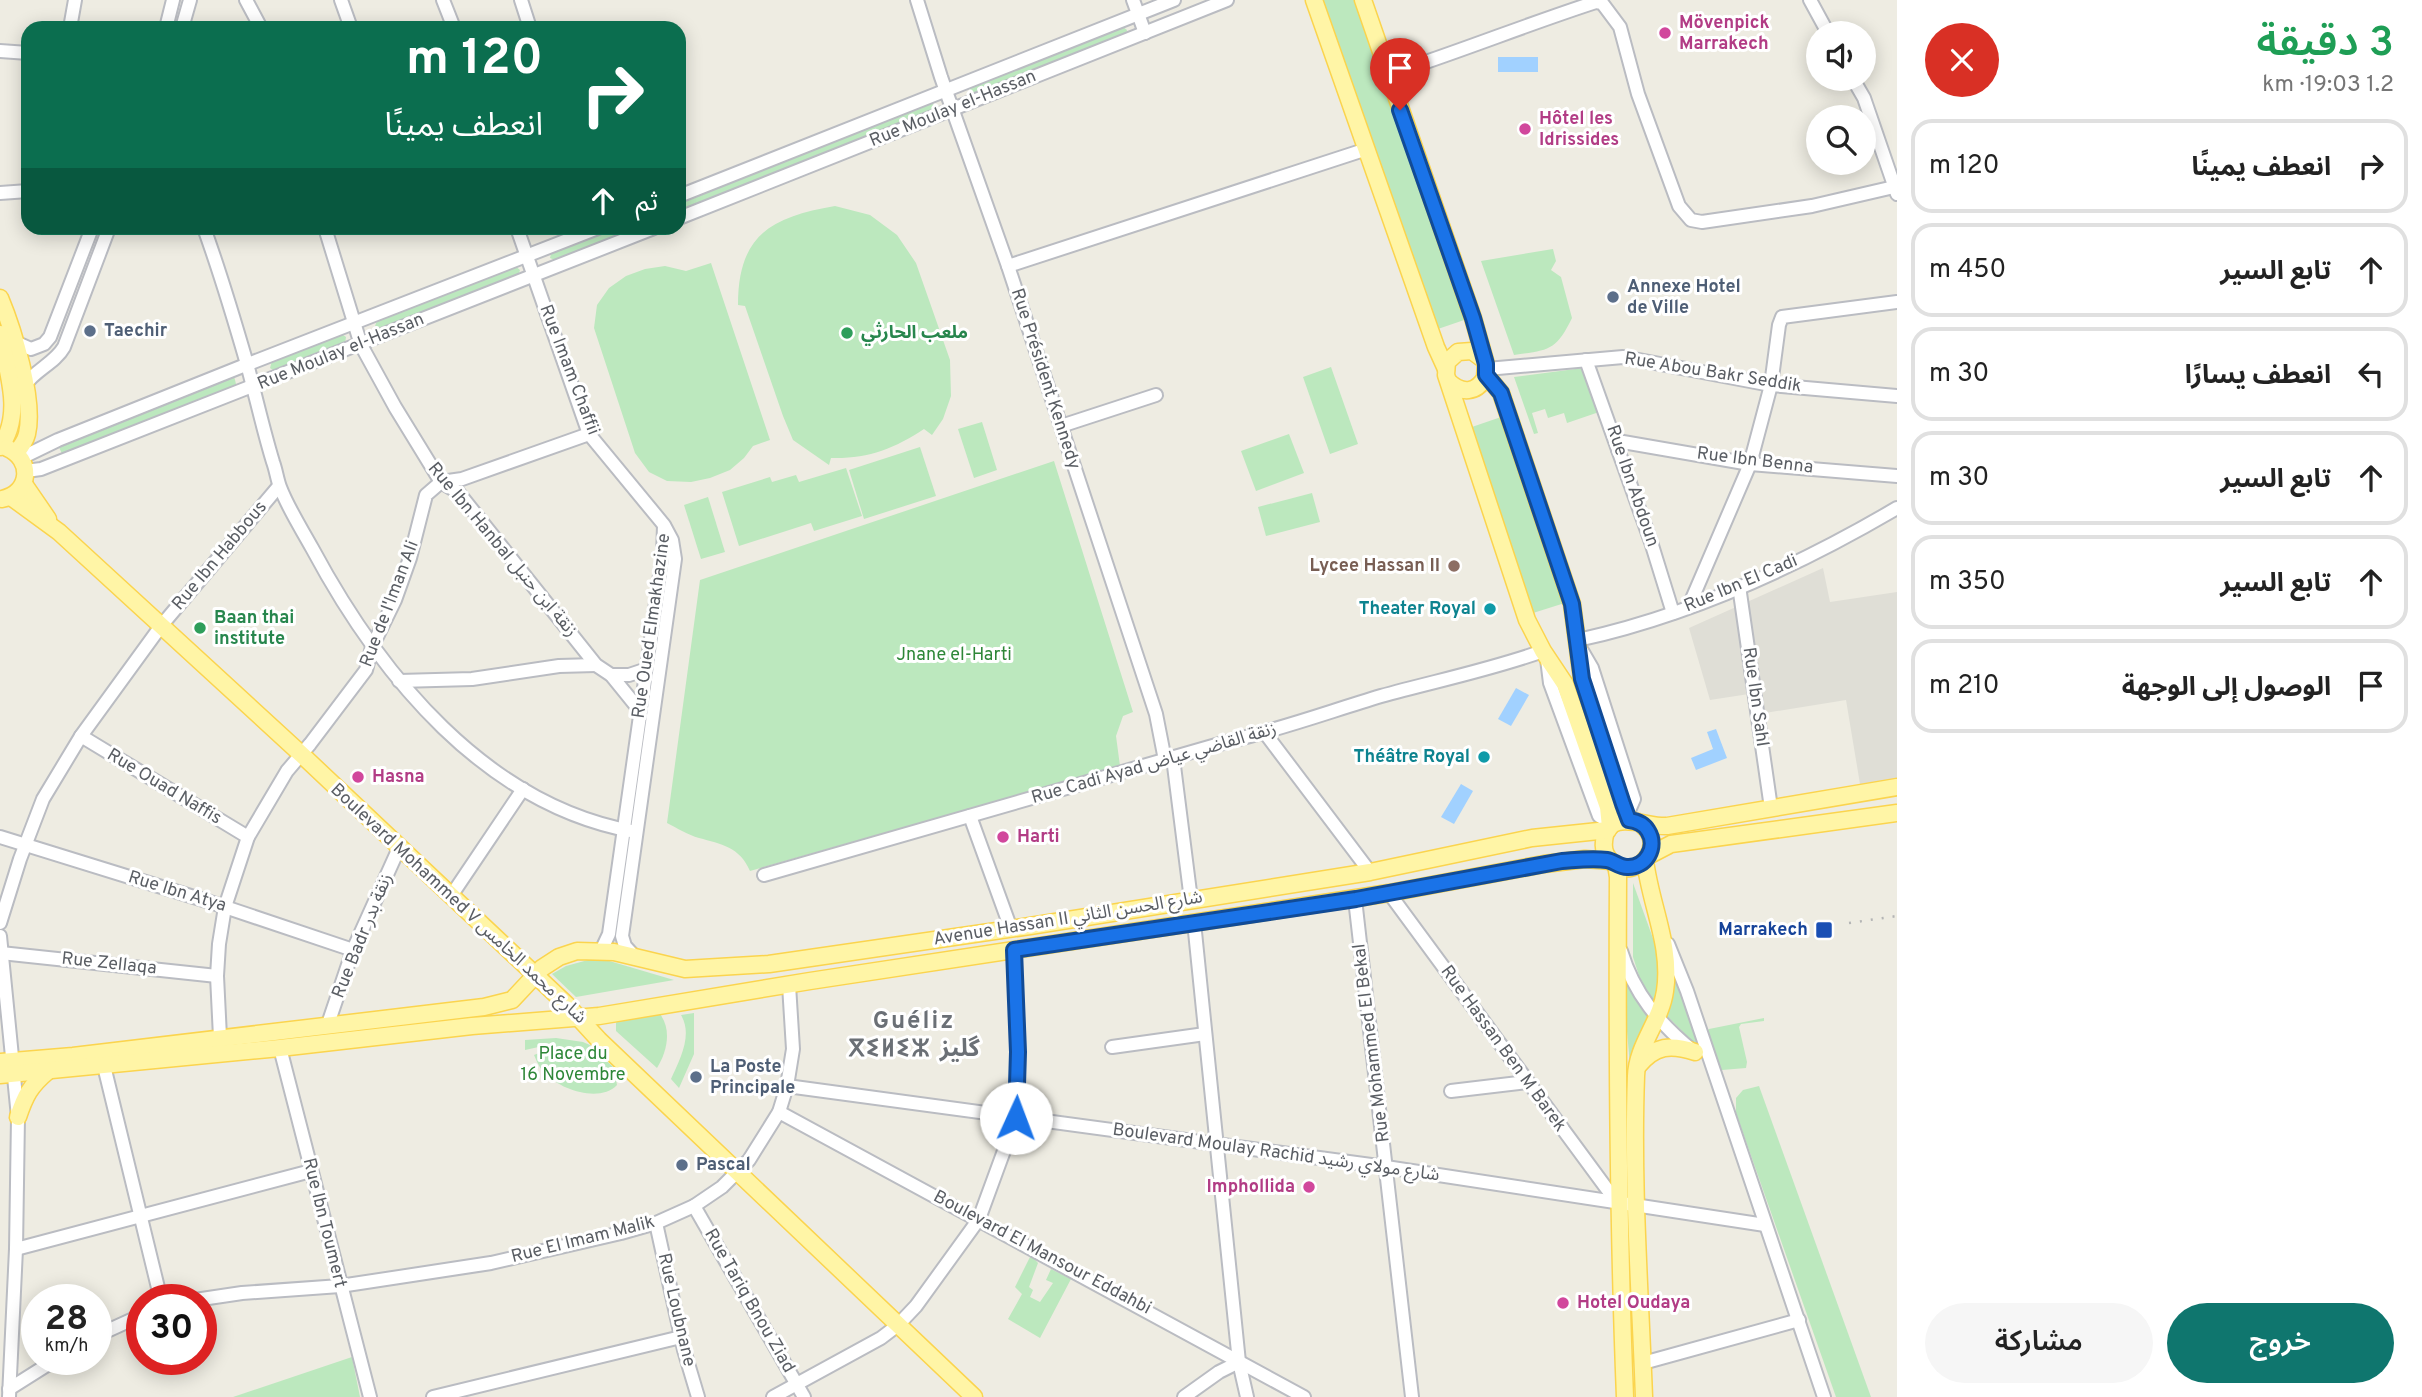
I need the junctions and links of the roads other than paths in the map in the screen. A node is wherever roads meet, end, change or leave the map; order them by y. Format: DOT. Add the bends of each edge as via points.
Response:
graph roads {
  1 [pos="75,0"];
  2 [pos="173,0"];
  3 [pos="190,0"];
  4 [pos="246,0"];
  5 [pos="341,0"];
  6 [pos="443,0"];
  7 [pos="521,0"];
  8 [pos="917,0"];
  9 [pos="1133,0"];
  10 [pos="1174,0"];
  11 [pos="1227,0"];
  12 [pos="1314,0"];
  13 [pos="1363,0"];
  14 [pos="1810,0"];
  15 [pos="1138,14"];
  16 [pos="71,21"];
  17 [pos="168,21"];
  18 [pos="184,21"];
  19 [pos="257,21"];
  20 [pos="348,21"];
  21 [pos="451,21"];
  22 [pos="528,21"];
  23 [pos="1821,21"];
  24 [pos="1145,33"];
  25 [pos="0,51"];
  26 [pos="21,52"];
  27 [pos="1388,75"];
  28 [pos="945,91"];
  29 [pos="1860,91"];
  30 [pos="953,110"];
  31 [pos="1367,149"];
  32 [pos="1896,191"];
  33 [pos="21,192"];
  34 [pos="686,192"];
  35 [pos="0,193"];
  36 [pos="686,215"];
  37 [pos="89,235"];
  38 [pos="106,235"];
  39 [pos="206,235"];
  40 [pos="327,235"];
  41 [pos="520,235"];
  42 [pos="580,235"];
  43 [pos="636,235"];
  44 [pos="527,255"];
  45 [pos="1008,266"];
  46 [pos="534,275"];
  47 [pos="0,298"];
  48 [pos="1897,302"];
  49 [pos="354,323"];
  50 [pos="7,338"];
  51 [pos="361,345"];
  52 [pos="1586,360"];
  53 [pos="247,365"];
  54 [pos="1486,368"];
  55 [pos="1448,376"];
  56 [pos="25,385"];
  57 [pos="1771,385"];
  58 [pos="252,387"];
  59 [pos="1156,395"];
  60 [pos="1897,396"];
  61 [pos="1061,426"];
  62 [pos="589,433"];
  63 [pos="1618,450"];
  64 [pos="14,460"];
  65 [pos="1750,464"];
  66 [pos="1897,475"];
  67 [pos="441,482"];
  68 [pos="279,486"];
  69 [pos="3,501"];
  70 [pos="1897,508"];
  71 [pos="663,525"];
  72 [pos="58,532"];
  73 [pos="1739,586"];
  74 [pos="1689,606"];
  75 [pos="1673,612"];
  76 [pos="161,626"];
  77 [pos="1578,642"];
  78 [pos="372,647"];
  79 [pos="1545,654"];
  80 [pos="596,665"];
  81 [pos="647,668"];
  82 [pos="611,675"];
  83 [pos="399,681"];
  84 [pos="641,712"];
  85 [pos="1265,733"];
  86 [pos="80,736"];
  87 [pos="300,754"];
  88 [pos="1169,759"];
  89 [pos="1897,787"];
  90 [pos="523,789"];
  91 [pos="1771,808"];
  92 [pos="1897,813"];
  93 [pos="971,816"];
  94 [pos="1632,819"];
  95 [pos="1609,826"];
  96 [pos="630,831"];
  97 [pos="248,837"];
  98 [pos="0,838"];
  99 [pos="25,845"];
  100 [pos="399,848"];
  101 [pos="1647,858"];
  102 [pos="1614,863"];
  103 [pos="1370,872"];
  104 [pos="764,875"];
  105 [pos="1389,893"];
  106 [pos="451,896"];
  107 [pos="1356,899"];
  108 [pos="1191,900"];
  109 [pos="225,907"];
  110 [pos="1194,922"];
  111 [pos="1659,922"];
  112 [pos="0,923"];
  113 [pos="1012,929"];
  114 [pos="0,936"];
  115 [pos="1617,938"];
  116 [pos="353,950"];
  117 [pos="1014,950"];
  118 [pos="601,951"];
  119 [pos="1,953"];
  120 [pos="635,957"];
  121 [pos="217,976"];
  122 [pos="534,976"];
  123 [pos="789,985"];
  124 [pos="1657,1017"];
  125 [pos="580,1018"];
  126 [pos="328,1024"];
  127 [pos="1205,1034"];
  128 [pos="220,1037"];
  129 [pos="280,1048"];
  130 [pos="1112,1048"];
  131 [pos="1702,1056"];
  132 [pos="104,1066"];
  133 [pos="7,1068"];
  134 [pos="1636,1068"];
  135 [pos="48,1070"];
  136 [pos="1527,1082"];
  137 [pos="787,1086"];
  138 [pos="1451,1091"];
  139 [pos="779,1112"];
  140 [pos="18,1117"];
  141 [pos="1016,1118"];
  142 [pos="1218,1143"];
  143 [pos="1386,1167"];
  144 [pos="311,1171"];
  145 [pos="737,1171"];
  146 [pos="1618,1204"];
  147 [pos="694,1206"];
  148 [pos="1637,1206"];
  149 [pos="139,1217"];
  150 [pos="979,1219"];
  151 [pos="656,1223"];
  152 [pos="1765,1225"];
  153 [pos="16,1249"];
  154 [pos="156,1284"];
  155 [pos="340,1286"];
  156 [pos="217,1297"];
  157 [pos="1799,1320"];
  158 [pos="898,1325"];
  159 [pos="681,1337"];
  160 [pos="1239,1362"];
  161 [pos="1643,1363"];
  162 [pos="34,1375"];
  163 [pos="800,1391"];
  164 [pos="9,1393"];
  165 [pos="370,1397"];
  166 [pos="433,1397"];
  167 [pos="698,1397"];
  168 [pos="773,1397"];
  169 [pos="974,1397"];
  170 [pos="1184,1397"];
  171 [pos="1247,1397"];
  172 [pos="1304,1397"];
  173 [pos="1412,1397"];
  174 [pos="1625,1397"];
  175 [pos="1644,1397"];
  176 [pos="1824,1397"];
  1 -- 16 [label="street"];
  2 -- 17 [label="street"];
  3 -- 18 [label="street"];
  4 -- 19 [label="street"];
  5 -- 20 [label="street"];
  6 -- 21 [label="street"];
  7 -- 22 [label="street"];
  8 -- 28 [label="street, Rue Président Kennedy"];
  9 -- 15 [label="street"];
  10 -- 15 [label="street, Rue Moulay el-Hassan"];
  11 -- 24 [label="street, Rue Moulay el-Hassan"];
  12 -- 31 [label="main road"];
  13 -- 27 [label="main road"];
  14 -- 23 [label="street"];
  15 -- 24 [label="street"];
  15 -- 28 [label="street, Rue Moulay el-Hassan"];
  24 -- 30 [label="street, Rue Moulay el-Hassan"];
  25 -- 26 [label="street"];
  27 -- 32 [label="street" via="1602,3 1620,27 1671,187 1681,211 1691,220 1702,222"];
  27 -- 54 [label="main road" via="1473,318"];
  28 -- 30 [label="street, Rue Président Kennedy"];
  28 -- 34 [label="street, Rue Moulay el-Hassan"];
  29 -- 32 [label="street"];
  30 -- 36 [label="street, Rue Moulay el-Hassan"];
  30 -- 45 [label="street, Rue Président Kennedy"];
  31 -- 45 [label="street"];
  31 -- 55 [label="main road"];
  33 -- 35 [label="street"];
  37 -- 50 [label="street" via="50,337 31,349"];
  38 -- 56 [label="street" via="64,347"];
  39 -- 53 [label="street"];
  40 -- 49 [label="street, Rue Ibn Hanbal زنقة ابن حنبل"];
  41 -- 44 [label="street, Rue Imam Chaffii"];
  42 -- 44 [label="street, Rue Moulay el-Hassan"];
  43 -- 46 [label="street, Rue Moulay el-Hassan"];
  44 -- 46 [label="street, Rue Imam Chaffii"];
  44 -- 49 [label="street, Rue Moulay el-Hassan"];
  45 -- 61 [label="street, Rue Président Kennedy"];
  46 -- 51 [label="street, Rue Moulay el-Hassan"];
  46 -- 62 [label="street, Rue Imam Chaffii"];
  47 -- 50 [label="main road"];
  48 -- 57 [label="street" via="1782,317"];
  49 -- 51 [label="street, Rue Ibn Hanbal زنقة ابن حنبل"];
  49 -- 53 [label="street, Rue Moulay el-Hassan"];
  50 -- 56 [label="main road"];
  50 -- 64 [label="main road"];
  51 -- 58 [label="street, Rue Moulay el-Hassan"];
  51 -- 67 [label="street, Rue Ibn Hanbal زنقة ابن حنبل"];
  52 -- 54 [label="street, Rue Abou Bakr Seddik"];
  52 -- 57 [label="street, Rue Abou Bakr Seddik" via="1638,359"];
  52 -- 63 [label="street, Rue Ibn Abdoun"];
  53 -- 58 [label="street"];
  53 -- 64 [label="street, Rue Moulay el-Hassan"];
  54 -- 55 [label="main road" via="1480,386 1472,390 1459,390"];
  54 -- 55 [label="main road" via="1472,351 1461,351 1449,359"];
  54 -- 77 [label="main road" via="1507,408 1572,604"];
  55 -- 79 [label="main road" via="1503,553 1527,620"];
  56 -- 64 [label="main road" via="29,421"];
  57 -- 60 [label="street, Rue Abou Bakr Seddik"];
  57 -- 65 [label="street"];
  58 -- 64 [label="street, Rue Moulay el-Hassan" via="41,469"];
  58 -- 68 [label="street"];
  59 -- 61 [label="street"];
  61 -- 88 [label="street, Rue Président Kennedy"];
  62 -- 67 [label="street" via="462,479"];
  62 -- 71 [label="street, Rue Imam Chaffii"];
  63 -- 65 [label="street, Rue Ibn Benna" via="1623,442"];
  63 -- 75 [label="street, Rue Ibn Abdoun"];
  64 -- 69 [label="main road"];
  64 -- 72 [label="main road, Boulevard Mohammed V شارع محمد الخامس"];
  65 -- 66 [label="street, Rue Ibn Benna"];
  65 -- 74 [label="street"];
  67 -- 78 [label="street, Rue de l'Iman Ali" via="426,495 407,569"];
  67 -- 80 [label="street, Rue Ibn Hanbal زنقة ابن حنبل" via="458,492"];
  68 -- 76 [label="street, Rue Ibn Habbous"];
  68 -- 78 [label="street" via="328,579"];
  69 -- 72 [label="main road, Boulevard Mohammed V شارع محمد الخامس"];
  70 -- 73 [label="street, Rue Ibn El Cadi" via="1836,544"];
  71 -- 81 [label="street, Rue Oued Elmakhazine"];
  71 -- 96 [label="street, Rue Oued Elmakhazine" via="675,559"];
  72 -- 76 [label="main road, Boulevard Mohammed V شارع محمد الخامس"];
  73 -- 74 [label="street, Rue Ibn El Cadi"];
  73 -- 91 [label="street, Rue Ibn Sahl"];
  74 -- 75 [label="street, Rue Ibn El Cadi"];
  75 -- 77 [label="street, Rue Ibn El Cadi"];
  76 -- 86 [label="street, Rue Ibn Habbous"];
  76 -- 87 [label="main road, Boulevard Mohammed V شارع محمد الخامس"];
  77 -- 94 [label="main road" via="1582,679"];
  78 -- 83 [label="street"];
  78 -- 87 [label="street, Rue de l'Iman Ali" via="366,670"];
  79 -- 85 [label="street, Rue Cadi Ayad زنقة القاضي عياض" via="1379,697"];
  79 -- 95 [label="main road" via="1565,684 1608,807"];
  80 -- 82 [label="street, Rue Ibn Hanbal زنقة ابن حنبل"];
  80 -- 83 [label="street" via="472,679"];
  81 -- 82 [label="street"];
  81 -- 84 [label="street, Rue Oued Elmakhazine"];
  82 -- 84 [label="street, Rue Ibn Hanbal زنقة ابن حنبل"];
  83 -- 90 [label="street" via="441,727"];
  84 -- 96 [label="street, Rue Oued Elmakhazine"];
  85 -- 88 [label="street, Rue Cadi Ayad زنقة القاضي عياض"];
  85 -- 103 [label="street"];
  86 -- 97 [label="street, Rue Ouad Naffis"];
  86 -- 99 [label="street, Rue Ibn Habbous" via="43,799"];
  87 -- 97 [label="street, Rue de l'Iman Ali"];
  87 -- 100 [label="main road, Boulevard Mohammed V شارع محمد الخامس"];
  88 -- 93 [label="street, Rue Cadi Ayad زنقة القاضي عياض"];
  88 -- 108 [label="street, Rue Président Kennedy"];
  89 -- 91 [label="main road"];
  90 -- 96 [label="street" via="579,817"];
  90 -- 106 [label="street"];
  91 -- 94 [label="main road" via="1662,826"];
  92 -- 101 [label="main road" via="1671,844"];
  93 -- 104 [label="street, Rue Cadi Ayad زنقة القاضي عياض"];
  93 -- 113 [label="street"];
  94 -- 95 [label="main road"];
  94 -- 101 [label="main road" via="1651,837"];
  95 -- 102 [label="main road" via="1604,845"];
  95 -- 103 [label="main road, Avenue Hassan II شارع الحسن الثاني"];
  96 -- 118 [label="street, Rue Oued Elmakhazine" via="609,934"];
  96 -- 120 [label="street, Rue Oued Elmakhazine" via="622,936"];
  97 -- 109 [label="street, Rue de l'Iman Ali"];
  98 -- 99 [label="street, Rue Ibn Atya"];
  99 -- 109 [label="street, Rue Ibn Atya"];
  99 -- 112 [label="street, Rue Ibn Habbous"];
  100 -- 106 [label="main road, Boulevard Mohammed V شارع محمد الخامس"];
  100 -- 116 [label="street, Rue Badr زنقة بدر"];
  101 -- 102 [label="main road" via="1632,867"];
  101 -- 111 [label="main road" via="1648,886"];
  102 -- 105 [label="main road, Avenue Hassan II شارع الحسن الثاني" via="1585,859 1544,864"];
  102 -- 115 [label="main road"];
  103 -- 108 [label="main road, Avenue Hassan II شارع الحسن الثاني"];
  105 -- 107 [label="main road, Avenue Hassan II شارع الحسن الثاني"];
  105 -- 136 [label="street, Rue Hassan Ben M Barek"];
  106 -- 122 [label="main road, Boulevard Mohammed V شارع محمد الخامس"];
  107 -- 110 [label="main road, Avenue Hassan II شارع الحسن الثاني"];
  107 -- 143 [label="street, Rue Mohammed El Bekal"];
  108 -- 113 [label="main road, Avenue Hassan II شارع الحسن الثاني"];
  109 -- 116 [label="street, Rue Ibn Atya"];
  109 -- 121 [label="street, Rue de l'Iman Ali"];
  110 -- 117 [label="main road, Avenue Hassan II شارع الحسن الثاني"];
  110 -- 127 [label="street"];
  111 -- 124 [label="main road" via="1667,967"];
  111 -- 131 [label="street" via="1687,991"];
  113 -- 120 [label="main road, Avenue Hassan II شارع الحسن الثاني" via="736,967 685,969"];
  114 -- 119 [label="street"];
  115 -- 124 [label="street" via="1635,986"];
  115 -- 146 [label="main road"];
  116 -- 126 [label="street, Rue Badr زنقة بدر"];
  117 -- 123 [label="main road, Avenue Hassan II شارع الحسن الثاني"];
  117 -- 141 [label="street"];
  118 -- 120 [label="main road, Avenue Hassan II شارع الحسن الثاني"];
  118 -- 122 [label="main road, Avenue Hassan II شارع الحسن الثاني" via="567,954"];
  119 -- 121 [label="street, Rue Zellaqa"];
  119 -- 133 [label="street"];
  121 -- 128 [label="street, Rue de l'Iman Ali"];
  122 -- 125 [label="main road, Boulevard Mohammed V شارع محمد الخامس"];
  122 -- 126 [label="main road, Avenue Hassan II شارع الحسن الثاني" via="512,1000 497,1004"];
  123 -- 125 [label="main road, Avenue Hassan II شارع الحسن الثاني"];
  123 -- 137 [label="street, Rue El Imam Malik" via="793,1049"];
  124 -- 131 [label="street"];
  124 -- 134 [label="main road"];
  125 -- 129 [label="main road, Avenue Hassan II شارع الحسن الثاني"];
  125 -- 145 [label="main road, Boulevard Mohammed V شارع محمد الخامس"];
  126 -- 128 [label="main road, Avenue Hassan II شارع الحسن الثاني"];
  127 -- 130 [label="street"];
  127 -- 142 [label="street"];
  128 -- 133 [label="main road, Avenue Hassan II شارع الحسن الثاني"];
  129 -- 132 [label="main road, Avenue Hassan II شارع الحسن الثاني"];
  129 -- 144 [label="street, Rue Ibn Toumert"];
  131 -- 134 [label="main road" via="1666,1046 1649,1054"];
  131 -- 152 [label="street"];
  132 -- 135 [label="main road, Avenue Hassan II شارع الحسن الثاني"];
  132 -- 149 [label="street"];
  133 -- 135 [label="main road, Avenue Hassan II شارع الحسن الثاني"];
  133 -- 140 [label="street"];
  134 -- 148 [label="main road"];
  135 -- 140 [label="main road" via="26,1094"];
  136 -- 138 [label="street"];
  136 -- 146 [label="street, Rue Hassan Ben M Barek"];
  137 -- 139 [label="street, Rue El Imam Malik"];
  137 -- 141 [label="street, Boulevard Moulay Rachid شارع مولاي رشيد"];
  139 -- 145 [label="street, Rue El Imam Malik"];
  139 -- 150 [label="street, Boulevard El Mansour Eddahbi"];
  140 -- 153 [label="street"];
  141 -- 142 [label="street, Boulevard Moulay Rachid شارع مولاي رشيد"];
  141 -- 150 [label="street"];
  142 -- 143 [label="street, Boulevard Moulay Rachid شارع مولاي رشيد"];
  142 -- 160 [label="street"];
  143 -- 146 [label="street, Boulevard Moulay Rachid شارع مولاي رشيد"];
  143 -- 173 [label="street, Rue Mohammed El Bekal"];
  144 -- 149 [label="street"];
  144 -- 155 [label="street, Rue Ibn Toumert"];
  145 -- 147 [label="street, Rue El Imam Malik" via="722,1188"];
  145 -- 158 [label="main road, Boulevard Mohammed V شارع محمد الخامس"];
  146 -- 148 [label="street, Boulevard Moulay Rachid شارع مولاي رشيد"];
  146 -- 174 [label="main road"];
  147 -- 151 [label="street, Rue El Imam Malik"];
  147 -- 163 [label="street, Rue Tariq Bnou Ziad"];
  148 -- 152 [label="street, Boulevard Moulay Rachid شارع مولاي رشيد"];
  148 -- 161 [label="main road"];
  149 -- 153 [label="street"];
  149 -- 154 [label="street"];
  150 -- 158 [label="street"];
  150 -- 160 [label="street, Boulevard El Mansour Eddahbi"];
  151 -- 155 [label="street, Rue El Imam Malik" via="491,1263"];
  151 -- 159 [label="street, Rue Loubnane"];
  152 -- 157 [label="street"];
  153 -- 164 [label="street"];
  155 -- 156 [label="street, Rue El Imam Malik"];
  155 -- 165 [label="street, Rue Ibn Toumert"];
  157 -- 161 [label="street"];
  157 -- 176 [label="street"];
  158 -- 163 [label="street"];
  158 -- 169 [label="main road, Boulevard Mohammed V شارع محمد الخامس"];
  159 -- 166 [label="street"];
  159 -- 167 [label="street, Rue Loubnane"];
  160 -- 170 [label="street"];
  160 -- 171 [label="street"];
  160 -- 172 [label="street, Boulevard El Mansour Eddahbi"];
  161 -- 175 [label="main road"];
  162 -- 164 [label="street"];
  163 -- 168 [label="street"];
}
